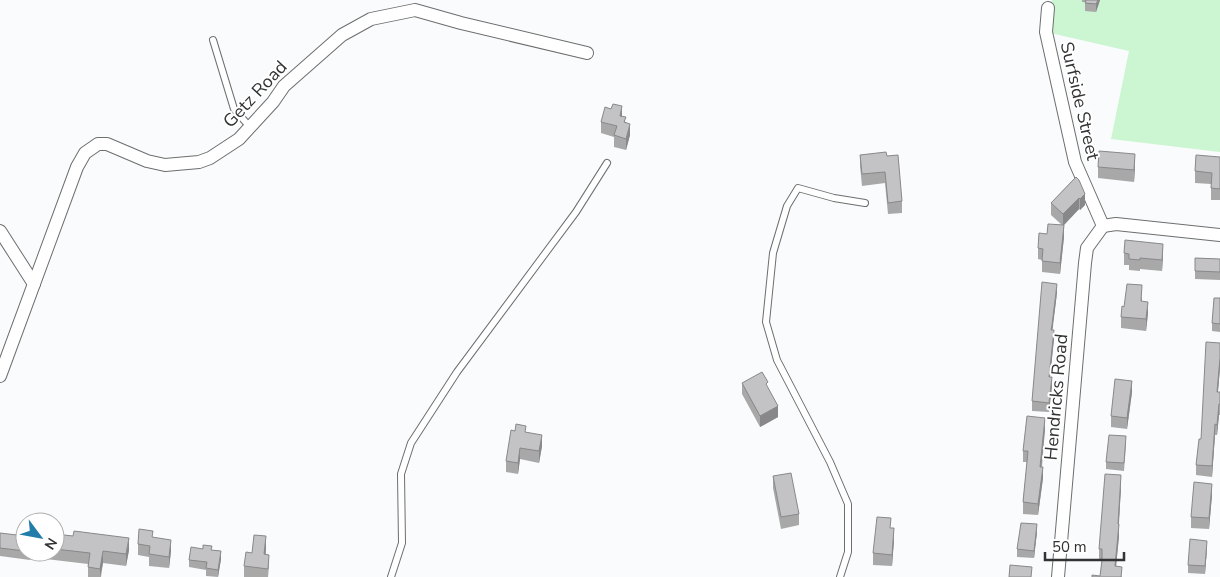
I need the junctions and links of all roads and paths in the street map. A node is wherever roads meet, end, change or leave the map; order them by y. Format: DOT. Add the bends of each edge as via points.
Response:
graph roads {
  1 [pos="1048,8"];
  2 [pos="213,40"];
  3 [pos="587,53"];
  4 [pos="250,127"];
  5 [pos="606,163"];
  6 [pos="865,203"];
  7 [pos="1103,226"];
  8 [pos="0,231"];
  9 [pos="1220,234"];
  10 [pos="34,284"];
  11 [pos="0,376"];
  12 [pos="391,577"];
  13 [pos="840,577"];
  14 [pos="1058,577"];
  1 -- 7 [label="street, Surfside Street" via="1046,32 1075,162"];
  2 -- 4 [label="lane" via="234,110"];
  3 -- 4 [label="street, Getz Road" via="415,10 371,19 342,35 284,86"];
  4 -- 10 [label="street, Getz Road" via="239,139 198,162 165,165 107,144 98,144 85,153"];
  5 -- 12 [label="lane" via="576,212 457,372 411,443 401,474 402,544"];
  6 -- 13 [label="lane" via="798,188 787,206 774,253 766,322 777,360 848,504 848,552"];
  7 -- 9 [label="street" via="1116,224"];
  7 -- 14 [label="street, Hendricks Road" via="1087,248 1085,262"];
  8 -- 10 [label="street"];
  10 -- 11 [label="street, Getz Road"];
}
